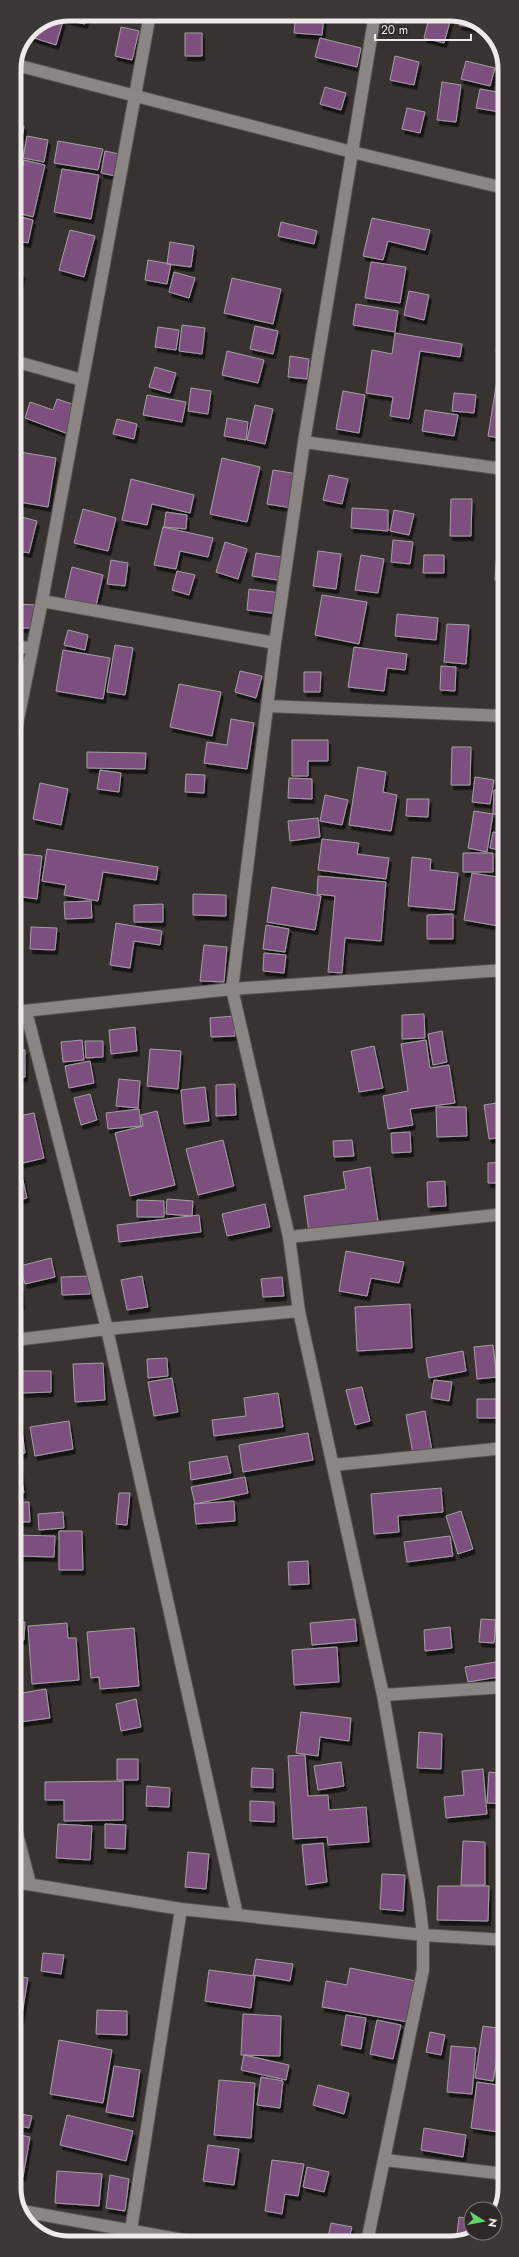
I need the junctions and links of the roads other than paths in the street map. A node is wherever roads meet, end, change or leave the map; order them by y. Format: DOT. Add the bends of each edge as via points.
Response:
graph roads {
  1 [pos="149,21"];
  2 [pos="373,21"];
  3 [pos="21,65"];
  4 [pos="136,97"];
  5 [pos="352,152"];
  6 [pos="498,187"];
  7 [pos="21,363"];
  8 [pos="82,380"];
  9 [pos="304,442"];
  10 [pos="498,468"];
  11 [pos="42,601"];
  12 [pos="275,643"];
  13 [pos="21,647"];
  14 [pos="32,649"];
  15 [pos="21,704"];
  16 [pos="267,706"];
  17 [pos="498,716"];
  18 [pos="498,970"];
  19 [pos="232,989"];
  20 [pos="21,1011"];
  21 [pos="21,1015"];
  22 [pos="498,1215"];
  23 [pos="290,1237"];
  24 [pos="299,1311"];
  25 [pos="107,1329"];
  26 [pos="21,1339"];
  27 [pos="498,1449"];
  28 [pos="333,1465"];
  29 [pos="498,1687"];
  30 [pos="383,1695"];
  31 [pos="21,1849"];
  32 [pos="21,1883"];
  33 [pos="30,1884"];
  34 [pos="181,1909"];
  35 [pos="237,1915"];
  36 [pos="423,1935"];
  37 [pos="498,1940"];
  38 [pos="385,2160"];
  39 [pos="498,2173"];
  40 [pos="27,2212"];
  41 [pos="131,2230"];
  42 [pos="130,2236"];
  43 [pos="163,2236"];
  44 [pos="368,2236"];
  1 -- 4 [label="street"];
  2 -- 5 [label="street"];
  3 -- 4 [label="street"];
  4 -- 5 [label="street"];
  4 -- 8 [label="street"];
  5 -- 6 [label="street"];
  5 -- 9 [label="street"];
  7 -- 8 [label="street"];
  8 -- 11 [label="street"];
  9 -- 10 [label="street"];
  9 -- 12 [label="street"];
  11 -- 12 [label="street"];
  11 -- 14 [label="street"];
  12 -- 16 [label="street"];
  13 -- 14 [label="street"];
  14 -- 15 [label="street"];
  16 -- 17 [label="street"];
  16 -- 19 [label="street"];
  18 -- 19 [label="street"];
  19 -- 20 [label="street"];
  19 -- 23 [label="street"];
  21 -- 25 [label="street"];
  22 -- 23 [label="street"];
  23 -- 24 [label="street"];
  24 -- 25 [label="street"];
  24 -- 28 [label="street"];
  25 -- 26 [label="street"];
  25 -- 35 [label="street"];
  27 -- 28 [label="street"];
  28 -- 30 [label="street"];
  29 -- 30 [label="street"];
  30 -- 36 [label="street"];
  31 -- 33 [label="street"];
  32 -- 33 [label="street"];
  33 -- 34 [label="street"];
  34 -- 35 [label="street"];
  34 -- 41 [label="street"];
  35 -- 36 [label="street"];
  36 -- 37 [label="street"];
  36 -- 38 [label="street" via="423,1970"];
  38 -- 39 [label="street"];
  38 -- 44 [label="street"];
  40 -- 41 [label="street"];
  41 -- 42 [label="street"];
  41 -- 43 [label="street"];
}
